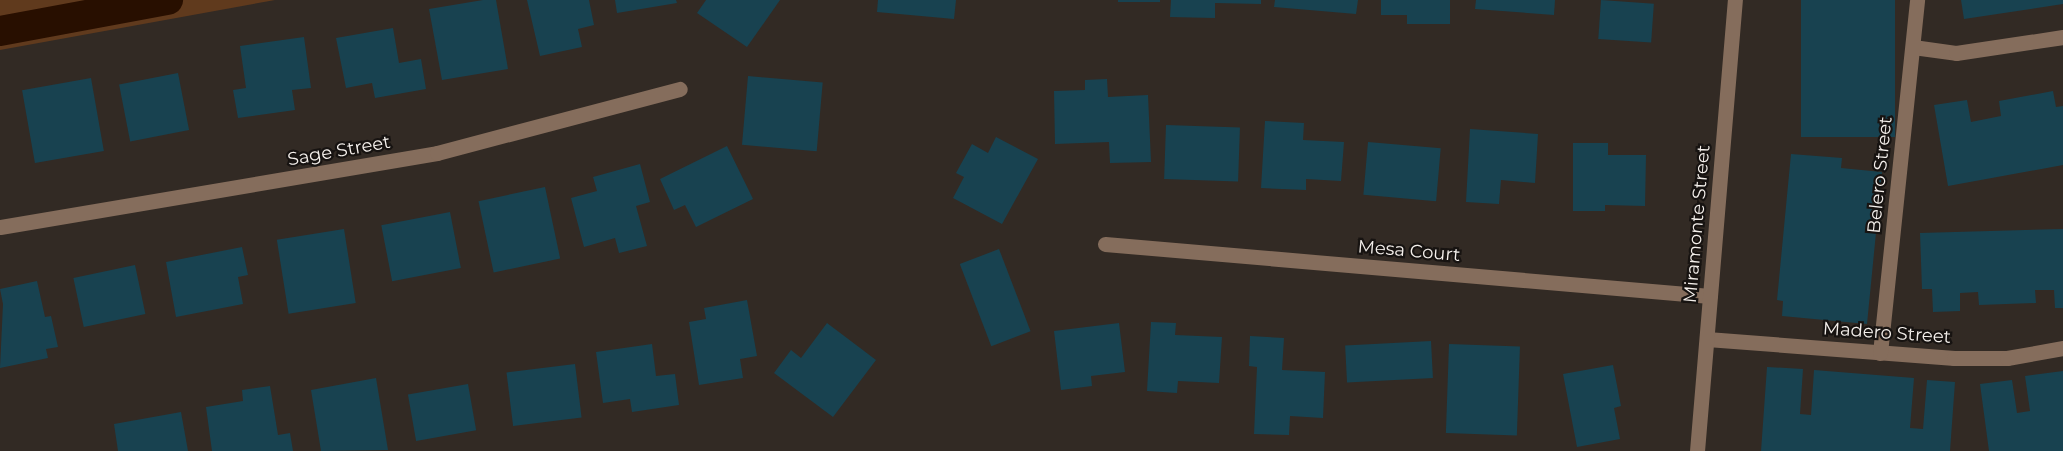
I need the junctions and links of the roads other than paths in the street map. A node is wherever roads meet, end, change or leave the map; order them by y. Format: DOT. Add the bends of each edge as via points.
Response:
graph roads {
  1 [pos="1735,0"];
  2 [pos="1917,0"];
  3 [pos="2063,37"];
  4 [pos="1913,47"];
  5 [pos="680,89"];
  6 [pos="0,227"];
  7 [pos="1105,244"];
  8 [pos="1710,296"];
  9 [pos="1707,339"];
  10 [pos="2063,348"];
  11 [pos="1880,353"];
  12 [pos="1697,451"];
  1 -- 8 [label="street, Miramonte Street"];
  2 -- 4 [label="street, Belero Street"];
  3 -- 4 [label="street" via="1956,53"];
  4 -- 11 [label="street, Belero Street"];
  5 -- 6 [label="street, Sage Street" via="438,153"];
  7 -- 8 [label="street, Mesa Court"];
  8 -- 9 [label="street, Miramonte Street"];
  9 -- 11 [label="street, Madero Street"];
  9 -- 12 [label="street, Miramonte Street"];
  10 -- 11 [label="street, Madero Street" via="2007,358"];
}
